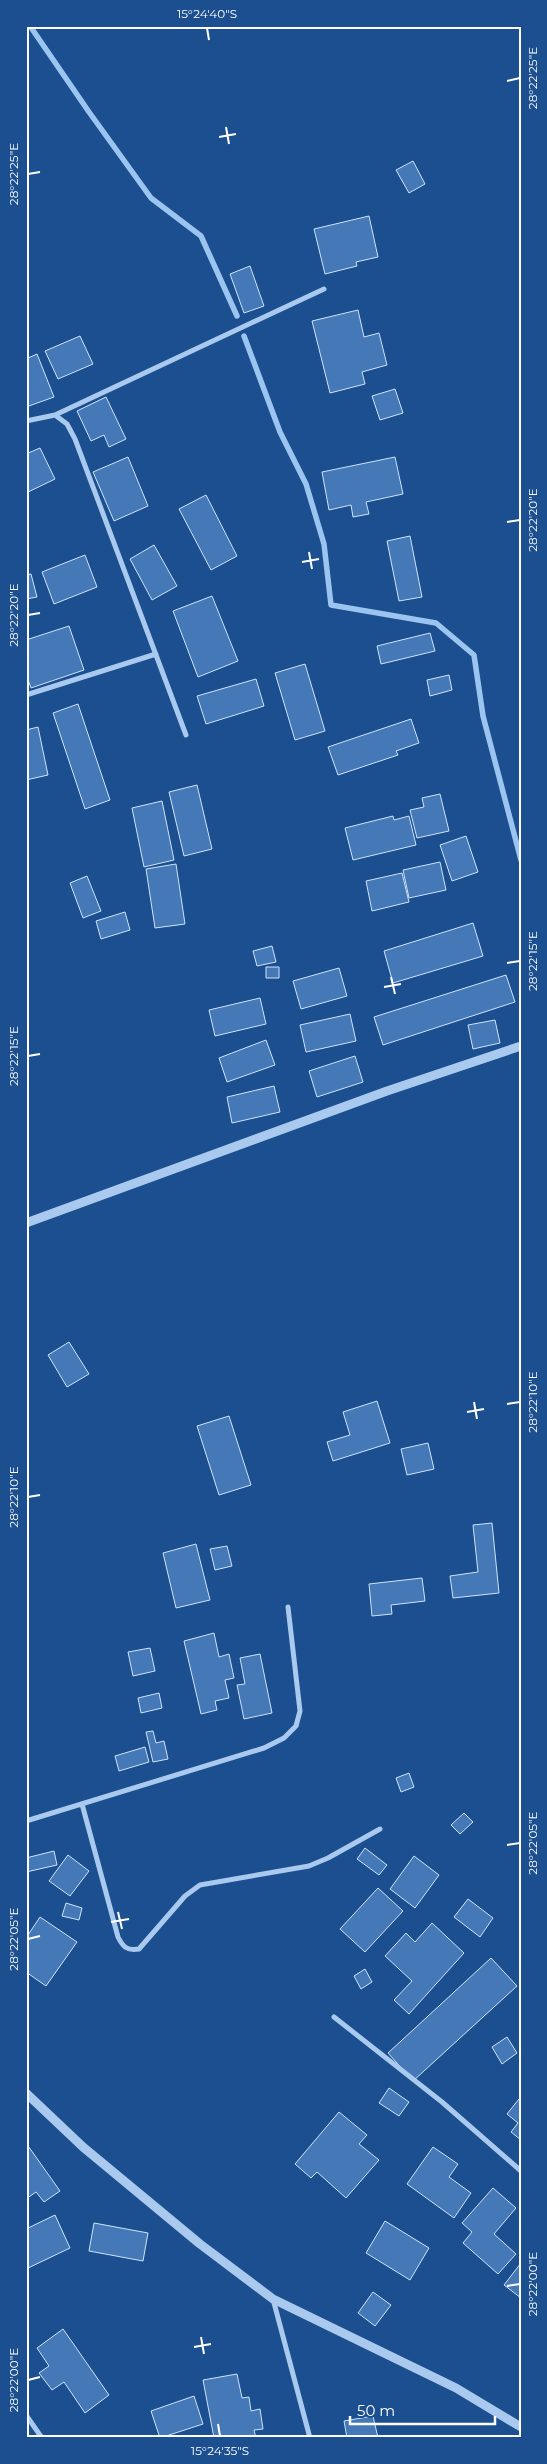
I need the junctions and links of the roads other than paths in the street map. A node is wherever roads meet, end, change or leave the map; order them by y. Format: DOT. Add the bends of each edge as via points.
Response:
graph roads {
  1 [pos="324,289"];
  2 [pos="55,415"];
  3 [pos="26,421"];
  4 [pos="156,654"];
  5 [pos="26,695"];
  6 [pos="186,735"];
  7 [pos="521,1046"];
  8 [pos="26,1223"];
  9 [pos="288,1607"];
  10 [pos="82,1804"];
  11 [pos="26,1821"];
  12 [pos="380,1829"];
  13 [pos="334,2017"];
  14 [pos="26,2093"];
  15 [pos="521,2171"];
  16 [pos="273,2299"];
  17 [pos="26,2416"];
  18 [pos="521,2426"];
  19 [pos="42,2438"];
  20 [pos="310,2438"];
  1 -- 2 [label="street"];
  2 -- 3 [label="street"];
  2 -- 4 [label="street" via="67,424 75,439"];
  4 -- 5 [label="street"];
  4 -- 6 [label="street"];
  7 -- 8 [label="street" via="387,1091"];
  9 -- 10 [label="street" via="300,1711 296,1726 284,1738 234,1758"];
  10 -- 11 [label="street"];
  10 -- 12 [label="street" via="118,1937 122,1946 130,1950 138,1949 185,1896 200,1885 309,1866"];
  13 -- 15 [label="street" via="442,2102"];
  14 -- 16 [label="street" via="90,2153 200,2244"];
  16 -- 18 [label="street" via="456,2388"];
  16 -- 20 [label="street"];
  17 -- 19 [label="street"];
}
